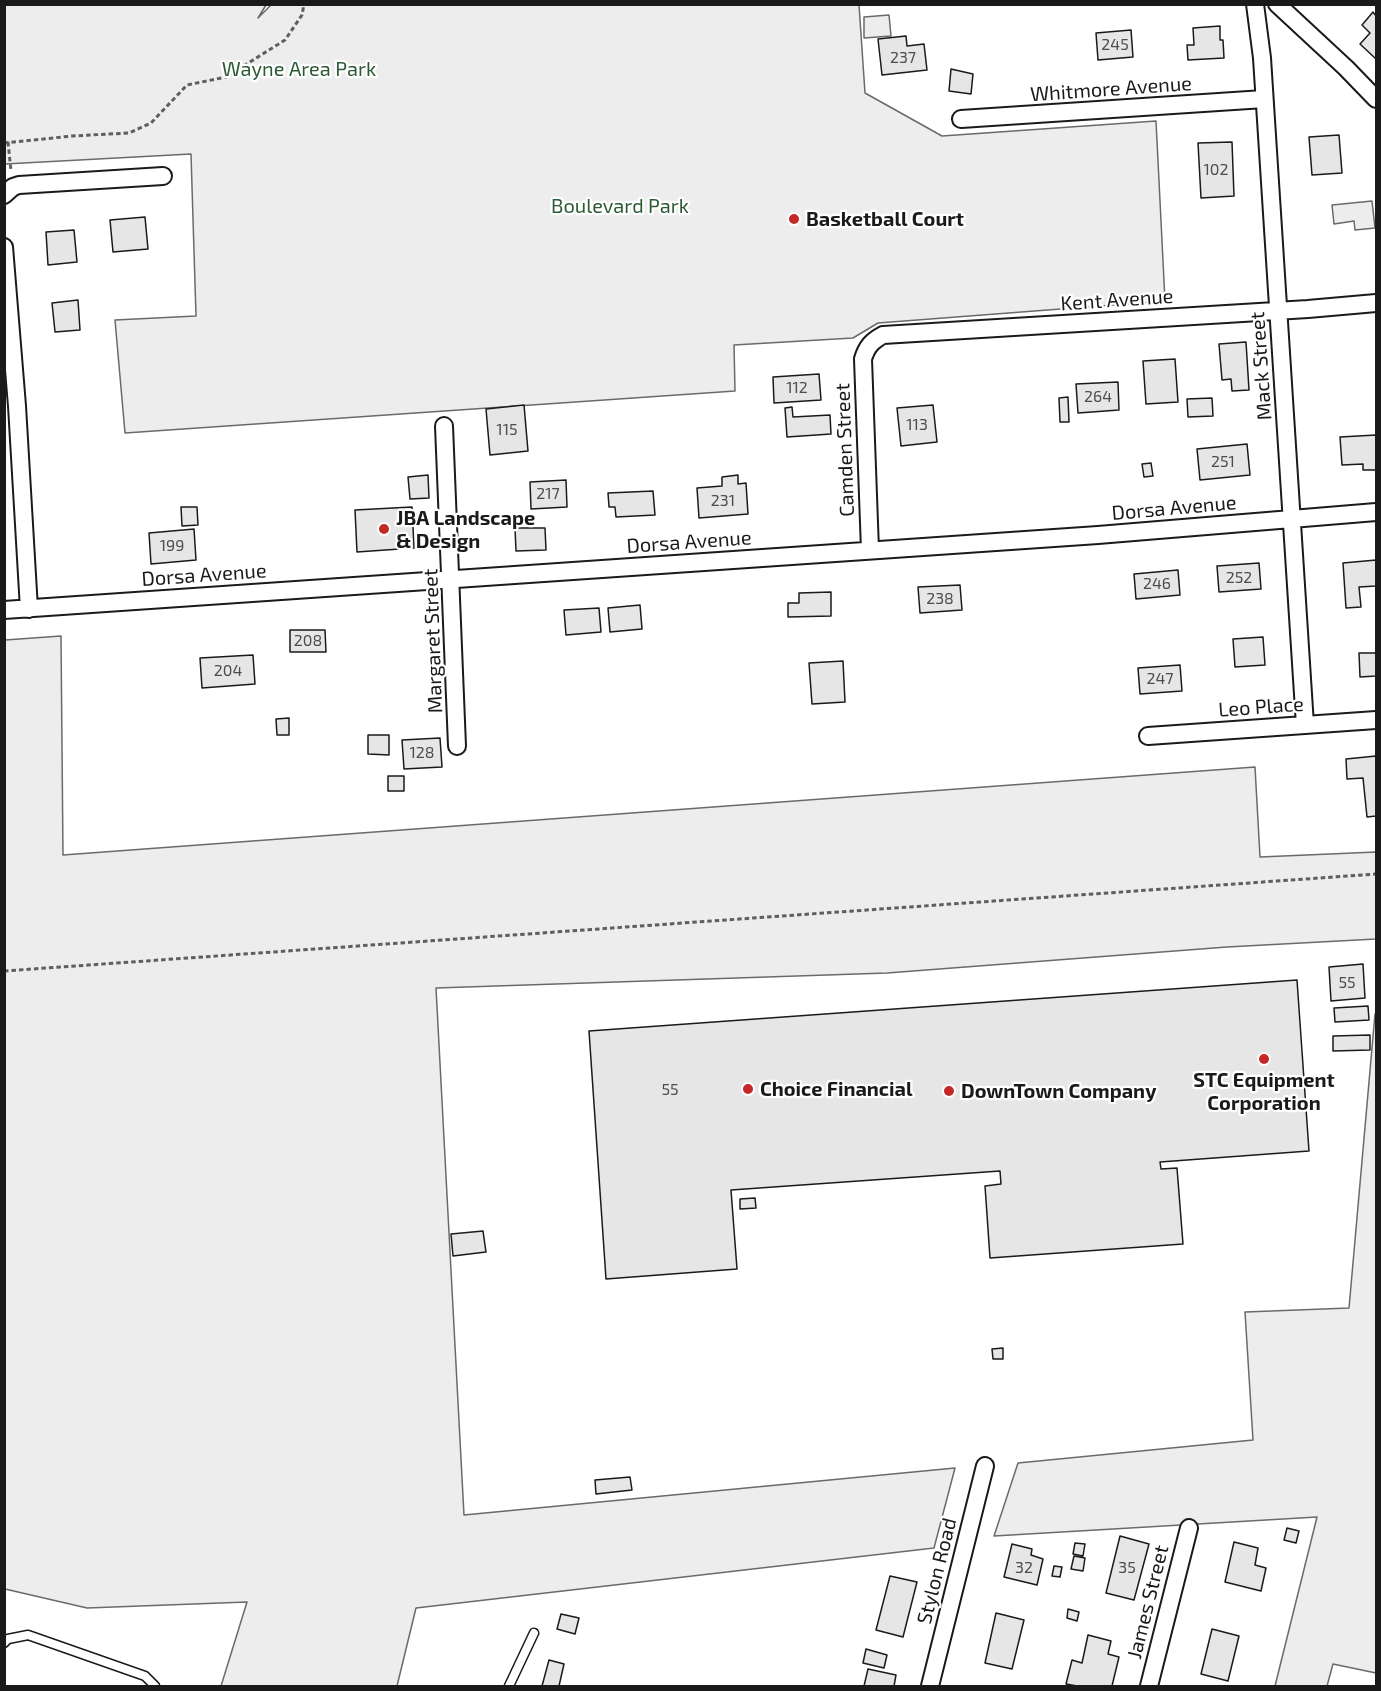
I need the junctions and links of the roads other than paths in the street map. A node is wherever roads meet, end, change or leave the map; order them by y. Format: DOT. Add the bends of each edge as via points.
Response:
graph roads {
  1 [pos="1255,4"];
  2 [pos="1276,4"];
  3 [pos="1264,99"];
  4 [pos="1377,99"];
  5 [pos="961,119"];
  6 [pos="163,176"];
  7 [pos="9,191"];
  8 [pos="4,247"];
  9 [pos="1377,303"];
  10 [pos="1278,311"];
  11 [pos="866,349"];
  12 [pos="444,426"];
  13 [pos="1377,512"];
  14 [pos="1292,518"];
  15 [pos="870,550"];
  16 [pos="452,580"];
  17 [pos="29,609"];
  18 [pos="4,610"];
  19 [pos="1377,720"];
  20 [pos="1305,725"];
  21 [pos="1148,736"];
  22 [pos="457,746"];
  23 [pos="985,1466"];
  24 [pos="1189,1528"];
  25 [pos="534,1633"];
  26 [pos="4,1643"];
  27 [pos="154,1686"];
  28 [pos="509,1686"];
  29 [pos="930,1686"];
  30 [pos="1149,1686"];
  1 -- 3 [label="street, Mack Street"];
  2 -- 4 [label="street"];
  3 -- 5 [label="street, Whitmore Avenue"];
  3 -- 10 [label="street, Mack Street"];
  6 -- 7 [label="street"];
  8 -- 17 [label="street"];
  9 -- 10 [label="street, Kent Avenue"];
  10 -- 11 [label="street, Kent Avenue" via="883,335"];
  10 -- 14 [label="street, Mack Street"];
  11 -- 15 [label="street, Camden Street" via="863,359"];
  12 -- 16 [label="street, Margaret Street"];
  13 -- 14 [label="street, Dorsa Avenue"];
  14 -- 15 [label="street, Dorsa Avenue"];
  14 -- 20 [label="street, Mack Street"];
  15 -- 16 [label="street, Dorsa Avenue"];
  16 -- 17 [label="street, Dorsa Avenue"];
  16 -- 22 [label="street, Margaret Street"];
  17 -- 18 [label="street, Dorsa Avenue"];
  19 -- 20 [label="street, Leo Place"];
  20 -- 21 [label="street, Leo Place"];
  23 -- 29 [label="street, Stylon Road"];
  24 -- 30 [label="street, James Street"];
  25 -- 28 [label="lane"];
  26 -- 27 [label="lane" via="27,1635 145,1676"];
}
